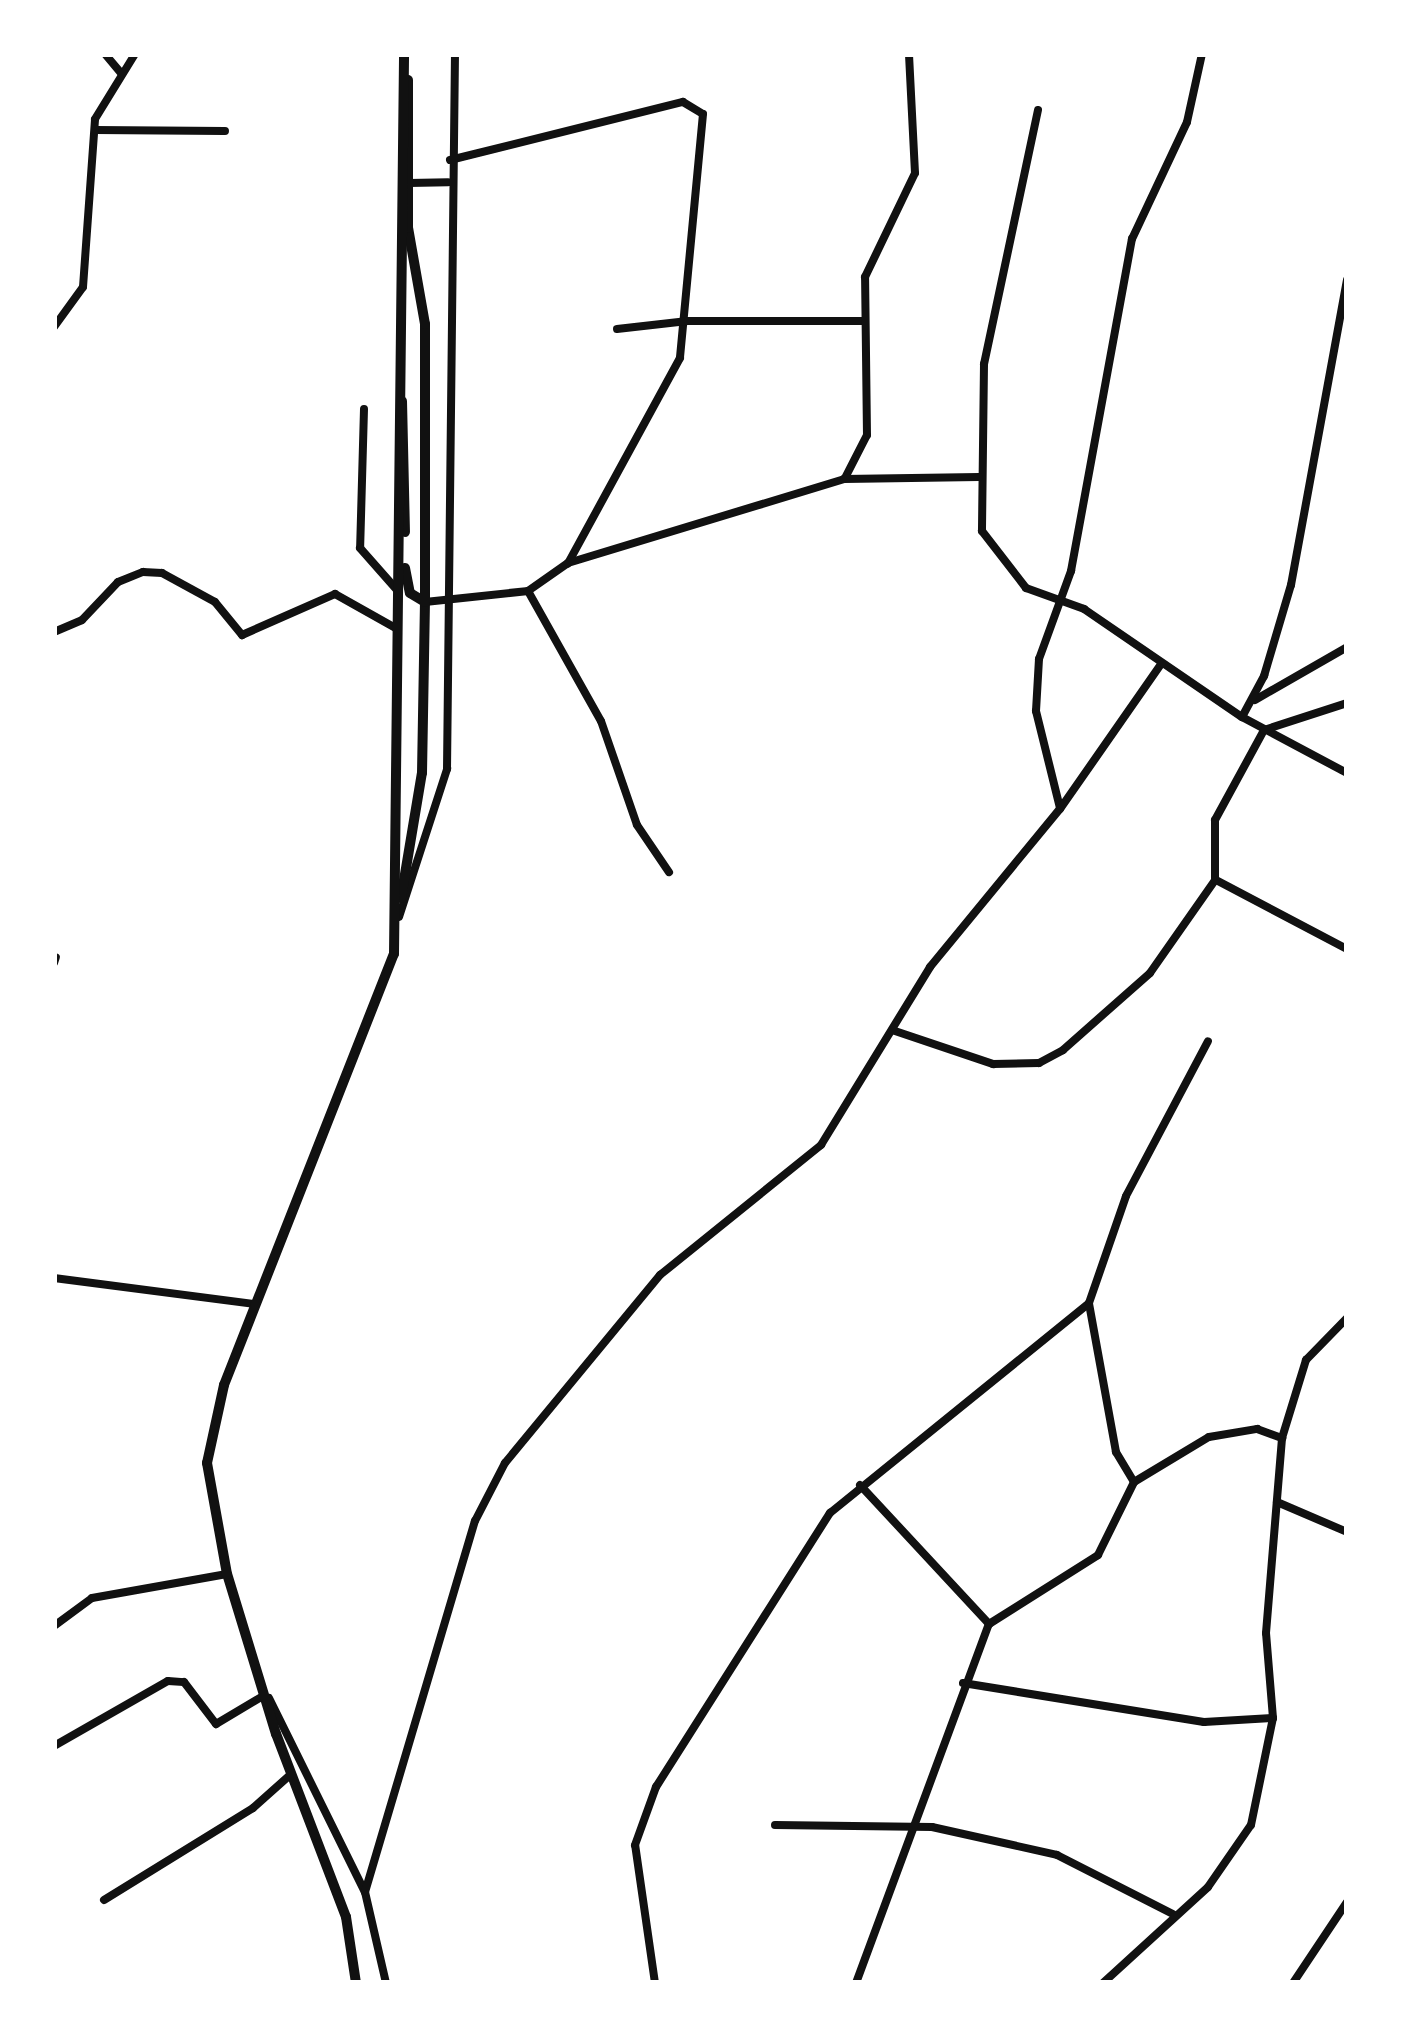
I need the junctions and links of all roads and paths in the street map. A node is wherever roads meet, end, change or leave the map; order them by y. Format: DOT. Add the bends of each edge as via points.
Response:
graph roads {
  1 [pos="105,54"];
  2 [pos="135,54"];
  3 [pos="405,54"];
  4 [pos="455,54"];
  5 [pos="909,54"];
  6 [pos="1202,54"];
  7 [pos="122,73"];
  8 [pos="1038,110"];
  9 [pos="95,130"];
  10 [pos="225,131"];
  11 [pos="450,160"];
  12 [pos="409,182"];
  13 [pos="448,182"];
  14 [pos="1347,280"];
  15 [pos="688,321"];
  16 [pos="865,321"];
  17 [pos="54,327"];
  18 [pos="617,329"];
  19 [pos="397,380"];
  20 [pos="364,409"];
  21 [pos="979,477"];
  22 [pos="844,479"];
  23 [pos="568,562"];
  24 [pos="398,591"];
  25 [pos="528,591"];
  26 [pos="1064,601"];
  27 [pos="425,602"];
  28 [pos="448,604"];
  29 [pos="398,629"];
  30 [pos="54,632"];
  31 [pos="1347,647"];
  32 [pos="1160,664"];
  33 [pos="1254,701"];
  34 [pos="1347,703"];
  35 [pos="1242,717"];
  36 [pos="1264,730"];
  37 [pos="1347,773"];
  38 [pos="1060,809"];
  39 [pos="669,872"];
  40 [pos="1215,880"];
  41 [pos="398,912"];
  42 [pos="1347,949"];
  43 [pos="892,1030"];
  44 [pos="1208,1041"];
  45 [pos="54,1278"];
  46 [pos="255,1304"];
  47 [pos="1089,1304"];
  48 [pos="1347,1318"];
  49 [pos="1282,1438"];
  50 [pos="1134,1482"];
  51 [pos="860,1484"];
  52 [pos="1277,1502"];
  53 [pos="1347,1532"];
  54 [pos="227,1574"];
  55 [pos="989,1624"];
  56 [pos="54,1626"];
  57 [pos="259,1680"];
  58 [pos="963,1683"];
  59 [pos="263,1696"];
  60 [pos="1273,1718"];
  61 [pos="54,1746"];
  62 [pos="290,1775"];
  63 [pos="912,1825"];
  64 [pos="775,1826"];
  65 [pos="365,1892"];
  66 [pos="104,1900"];
  67 [pos="1347,1902"];
  68 [pos="1173,1914"];
  69 [pos="356,1983"];
  70 [pos="386,1983"];
  71 [pos="655,1983"];
  72 [pos="856,1983"];
  73 [pos="1103,1983"];
  74 [pos="1293,1983"];
  1 -- 7 [label="street"];
  2 -- 7 [label="street"];
  3 -- 12 [label="main road"];
  3 -- 19 [label="main road"];
  4 -- 11 [label="street"];
  5 -- 16 [label="street" via="915,173 872,253"];
  6 -- 26 [label="street" via="1187,122 1132,239"];
  7 -- 9 [label="street"];
  8 -- 21 [label="street" via="984,364"];
  9 -- 10 [label="street"];
  9 -- 17 [label="street" via="83,287"];
  11 -- 13 [label="street"];
  11 -- 15 [label="street" via="696,104 705,128"];
  12 -- 13 [label="street"];
  12 -- 27 [label="main road" via="425,324"];
  13 -- 28 [label="street"];
  14 -- 33 [label="street" via="1291,585"];
  15 -- 16 [label="street"];
  15 -- 18 [label="street"];
  15 -- 23 [label="street" via="665,392"];
  16 -- 22 [label="street" via="867,436"];
  19 -- 24 [label="main road"];
  19 -- 27 [label="main road" via="406,420 405,580"];
  20 -- 24 [label="street" via="360,548"];
  21 -- 22 [label="street"];
  21 -- 26 [label="street" via="982,531 996,553 1026,588"];
  22 -- 23 [label="street"];
  23 -- 25 [label="street"];
  24 -- 29 [label="main road"];
  25 -- 28 [label="street"];
  25 -- 39 [label="street" via="601,721 637,825"];
  26 -- 32 [label="street"];
  26 -- 38 [label="street" via="1040,659 1036,711"];
  27 -- 28 [label="street"];
  27 -- 29 [label="main road" via="404,612"];
  27 -- 41 [label="main road" via="422,773"];
  28 -- 41 [label="street" via="445,784"];
  29 -- 30 [label="street" via="335,594 242,635 215,602 162,573 142,572"];
  29 -- 41 [label="main road"];
  31 -- 33 [label="street"];
  32 -- 35 [label="street"];
  32 -- 38 [label="street"];
  33 -- 35 [label="street"];
  34 -- 36 [label="street"];
  35 -- 36 [label="street"];
  36 -- 37 [label="street"];
  36 -- 40 [label="street" via="1215,820"];
  38 -- 43 [label="street" via="930,967"];
  40 -- 42 [label="street"];
  40 -- 43 [label="street" via="1150,973 1108,1015 1039,1063 993,1064"];
  41 -- 46 [label="main road" via="376,1012"];
  43 -- 65 [label="street" via="821,1145 660,1274 505,1462 475,1521"];
  44 -- 47 [label="street" via="1126,1196"];
  45 -- 46 [label="street"];
  46 -- 54 [label="main road" via="209,1435 210,1509"];
  47 -- 50 [label="street" via="1116,1452"];
  47 -- 51 [label="street"];
  48 -- 49 [label="street" via="1332,1324 1306,1360"];
  49 -- 50 [label="street" via="1257,1429 1209,1437"];
  49 -- 52 [label="street"];
  50 -- 55 [label="street" via="1098,1556"];
  51 -- 55 [label="street"];
  51 -- 71 [label="street" via="796,1557 640,1826 635,1868"];
  52 -- 53 [label="street"];
  52 -- 60 [label="street" via="1267,1633"];
  54 -- 56 [label="street" via="92,1598"];
  54 -- 57 [label="main road"];
  55 -- 58 [label="street"];
  57 -- 59 [label="main road"];
  57 -- 65 [label="street"];
  58 -- 60 [label="street" via="1204,1722"];
  58 -- 63 [label="street"];
  59 -- 61 [label="street" via="216,1724 184,1682 168,1681"];
  59 -- 62 [label="main road"];
  60 -- 68 [label="street" via="1251,1825 1229,1864"];
  62 -- 66 [label="street" via="254,1808"];
  62 -- 69 [label="main road" via="346,1917"];
  63 -- 64 [label="street"];
  63 -- 68 [label="street" via="1057,1855"];
  63 -- 72 [label="street"];
  65 -- 70 [label="street"];
  67 -- 74 [label="street"];
  68 -- 73 [label="street"];
}
